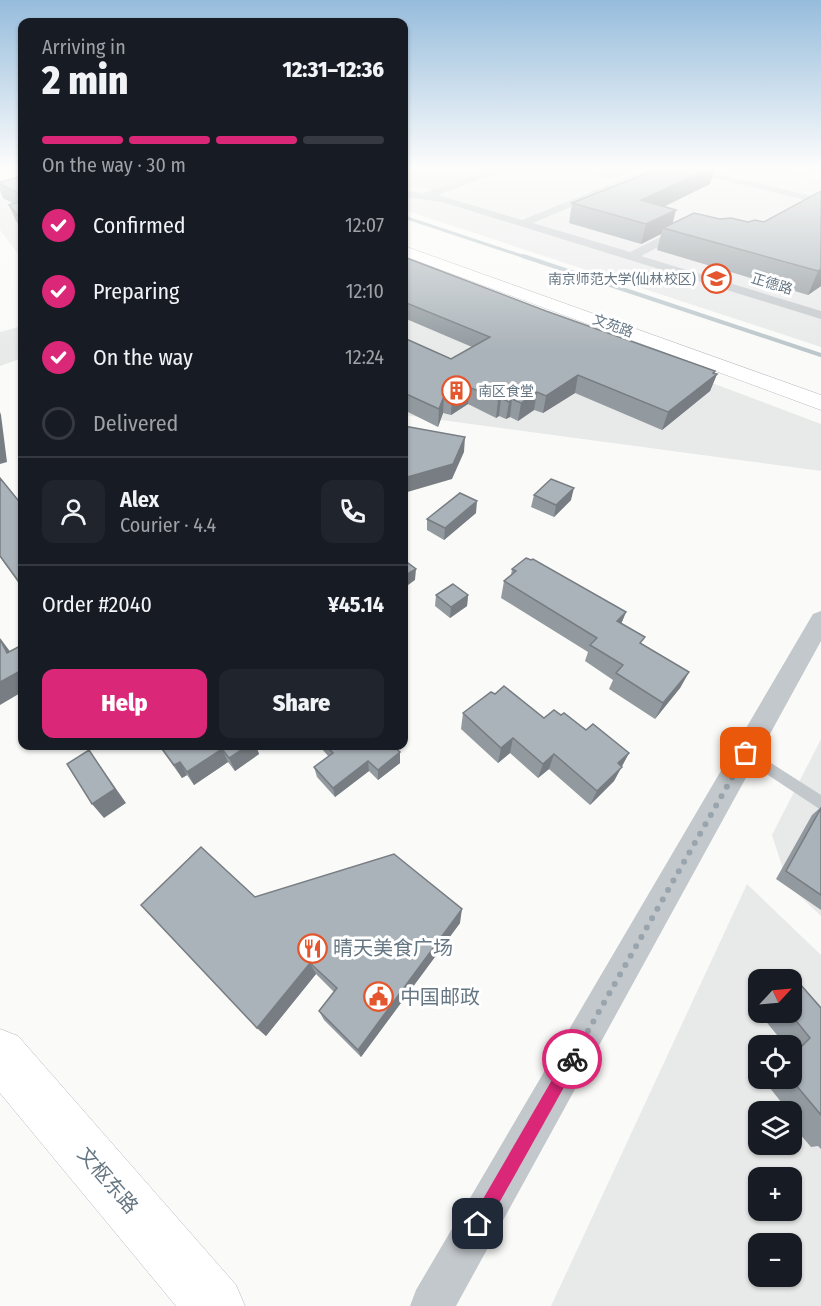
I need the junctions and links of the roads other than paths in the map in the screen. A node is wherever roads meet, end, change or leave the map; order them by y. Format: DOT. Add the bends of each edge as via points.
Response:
graph roads {
  1 [pos="535,228"];
  2 [pos="686,228"];
  3 [pos="408,239"];
  4 [pos="408,252"];
  5 [pos="630,257"];
  6 [pos="821,315"];
  7 [pos="821,385"];
  8 [pos="821,403"];
  9 [pos="818,631"];
  10 [pos="746,753"];
  11 [pos="821,803"];
  12 [pos="0,1054"];
  13 [pos="215,1306"];
  14 [pos="432,1306"];
  1 -- 5 [label="street, 正德路"];
  2 -- 5 [label="street"];
  3 -- 7 [label="main road, 文苑路"];
  4 -- 8 [label="main road, 文苑路"];
  5 -- 6 [label="street, 正德路"];
  9 -- 10 [label="street"];
  10 -- 11 [label="lane"];
  10 -- 14 [label="street"];
  12 -- 13 [label="main road, 文枢东路"];
}
